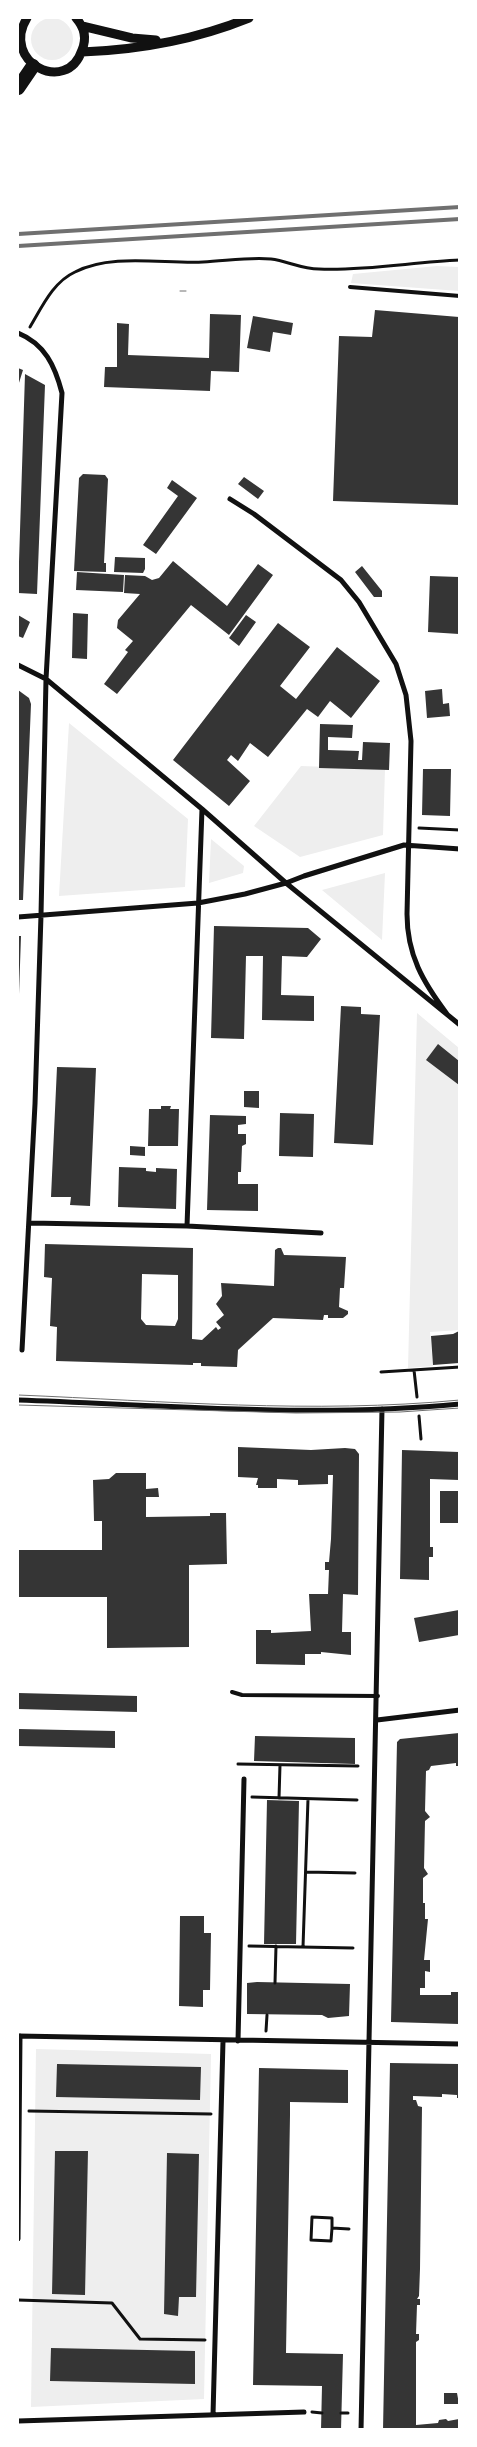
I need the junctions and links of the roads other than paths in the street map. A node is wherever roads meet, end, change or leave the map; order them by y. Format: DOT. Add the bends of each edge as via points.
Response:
graph roads {
  1 [pos="27,18"];
  2 [pos="76,18"];
  3 [pos="249,18"];
  4 [pos="82,26"];
  5 [pos="168,41"];
  6 [pos="82,52"];
  7 [pos="33,66"];
  8 [pos="18,88"];
  9 [pos="350,287"];
  10 [pos="460,296"];
  11 [pos="18,333"];
  12 [pos="230,499"];
  13 [pos="18,665"];
  14 [pos="46,679"];
  15 [pos="202,809"];
  16 [pos="408,845"];
  17 [pos="460,849"];
  18 [pos="286,883"];
  19 [pos="198,903"];
  20 [pos="42,915"];
  21 [pos="18,917"];
  22 [pos="447,1014"];
  23 [pos="460,1025"];
  24 [pos="31,1223"];
  25 [pos="187,1226"];
  26 [pos="321,1232"];
  27 [pos="20,1350"];
  28 [pos="18,1400"];
  29 [pos="460,1404"];
  30 [pos="382,1409"];
  31 [pos="232,1692"];
  32 [pos="378,1696"];
  33 [pos="460,1710"];
  34 [pos="377,1720"];
  35 [pos="244,1779"];
  36 [pos="19,2036"];
  37 [pos="223,2041"];
  38 [pos="238,2041"];
  39 [pos="369,2043"];
  40 [pos="460,2044"];
  41 [pos="18,2239"];
  42 [pos="304,2412"];
  43 [pos="213,2414"];
  44 [pos="18,2421"];
  45 [pos="361,2430"];
  1 -- 7 [label="street" via="19,33 19,43 26,60"];
  2 -- 4 [label="street"];
  3 -- 5 [label="street" via="206,33"];
  4 -- 5 [label="street" via="132,38"];
  4 -- 6 [label="street"];
  5 -- 6 [label="street"];
  6 -- 7 [label="street" via="70,67 61,71 42,71"];
  7 -- 8 [label="highway"];
  9 -- 10 [label="lane"];
  11 -- 14 [label="street" via="43,349 50,358 62,392"];
  12 -- 16 [label="street" via="340,580 359,602 390,652 402,679 410,729"];
  13 -- 14 [label="street"];
  14 -- 15 [label="street"];
  14 -- 20 [label="street"];
  15 -- 18 [label="street"];
  15 -- 19 [label="street"];
  16 -- 17 [label="street"];
  16 -- 18 [label="street"];
  16 -- 22 [label="street" via="407,928 410,950 425,984"];
  18 -- 19 [label="street"];
  18 -- 22 [label="street"];
  19 -- 20 [label="street"];
  19 -- 25 [label="street"];
  20 -- 21 [label="street"];
  20 -- 24 [label="street"];
  22 -- 23 [label="street"];
  24 -- 25 [label="street"];
  24 -- 27 [label="street"];
  25 -- 26 [label="street"];
  28 -- 30 [label="street"];
  29 -- 30 [label="street"];
  30 -- 32 [label="street"];
  31 -- 32 [label="lane" via="250,1695"];
  32 -- 34 [label="street"];
  33 -- 34 [label="street"];
  34 -- 39 [label="street"];
  35 -- 38 [label="street"];
  36 -- 37 [label="street"];
  36 -- 41 [label="street"];
  37 -- 38 [label="street"];
  37 -- 43 [label="street"];
  38 -- 39 [label="street"];
  39 -- 40 [label="street"];
  39 -- 45 [label="street"];
  42 -- 43 [label="street"];
  43 -- 44 [label="street"];
}
